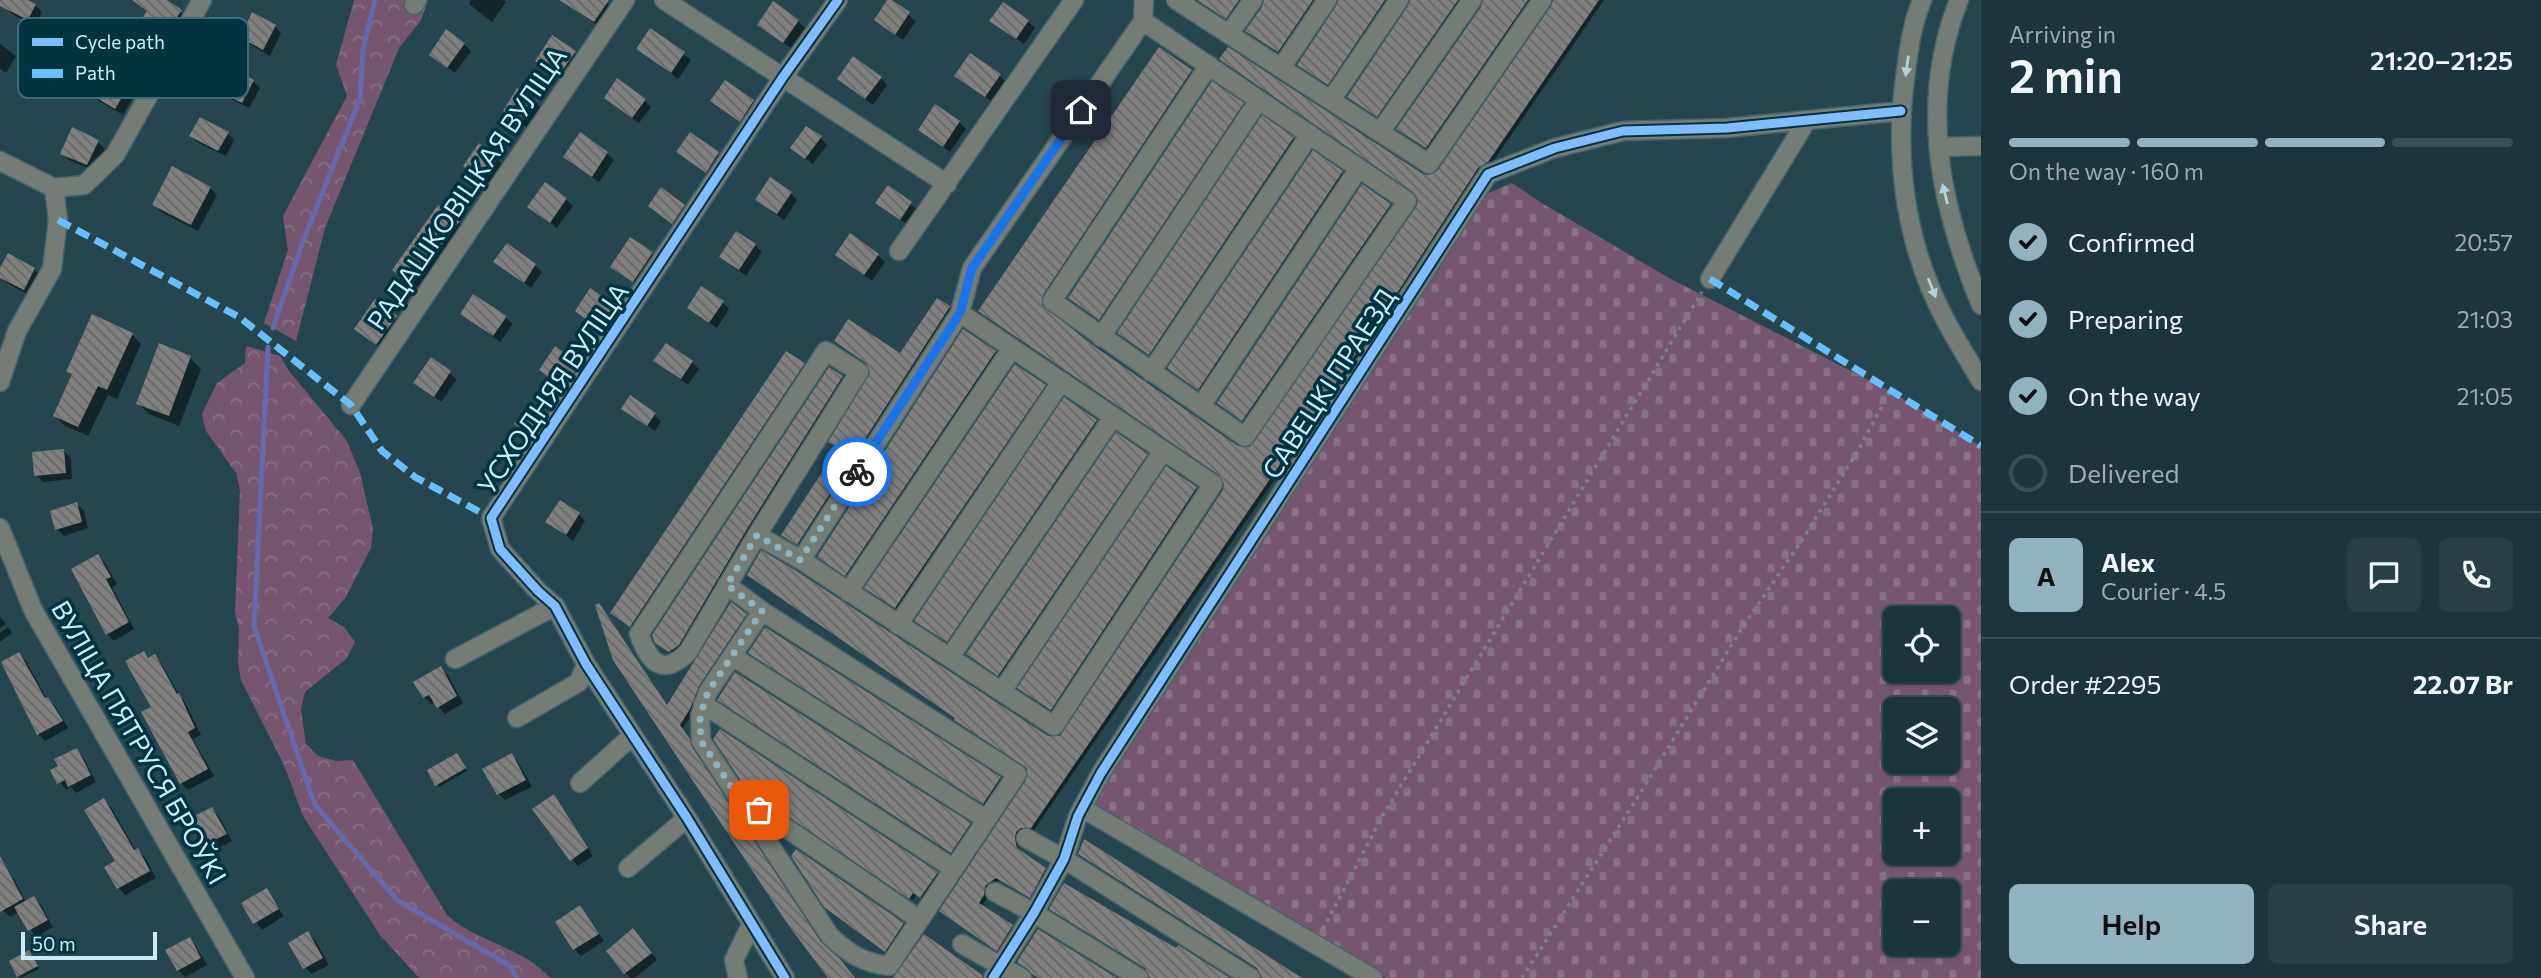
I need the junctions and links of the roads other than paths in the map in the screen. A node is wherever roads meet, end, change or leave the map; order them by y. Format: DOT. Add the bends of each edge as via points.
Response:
graph roads {
  1 [pos="202,0"];
  2 [pos="625,0"];
  3 [pos="664,0"];
  4 [pos="838,0"];
  5 [pos="1074,0"];
  6 [pos="1144,0"];
  7 [pos="1176,0"];
  8 [pos="1253,0"];
  9 [pos="1327,0"];
  10 [pos="1399,0"];
  11 [pos="1472,0"];
  12 [pos="1542,0"];
  13 [pos="1922,0"];
  14 [pos="1959,0"];
  15 [pos="192,18"];
  16 [pos="1143,21"];
  17 [pos="1229,34"];
  18 [pos="1209,65"];
  19 [pos="1281,68"];
  20 [pos="783,77"];
  21 [pos="147,98"];
  22 [pos="1259,100"];
  23 [pos="1331,100"];
  24 [pos="1901,111"];
  25 [pos="1808,120"];
  26 [pos="1380,132"];
  27 [pos="1310,134"];
  28 [pos="1981,146"];
  29 [pos="1939,148"];
  30 [pos="0,161"];
  31 [pos="1359,168"];
  32 [pos="947,184"];
  33 [pos="54,188"];
  34 [pos="899,251"];
  35 [pos="1710,279"];
  36 [pos="1981,305"];
  37 [pos="960,313"];
  38 [pos="1101,337"];
  39 [pos="1012,348"];
  40 [pos="1151,372"];
  41 [pos="1981,381"];
  42 [pos="0,382"];
  43 [pos="1061,382"];
  44 [pos="351,405"];
  45 [pos="1201,406"];
  46 [pos="1113,417"];
  47 [pos="1163,451"];
  48 [pos="0,528"];
  49 [pos="757,535"];
  50 [pos="800,560"];
  51 [pos="727,585"];
  52 [pos="848,592"];
  53 [pos="555,606"];
  54 [pos="762,611"];
  55 [pos="898,625"];
  56 [pos="732,656"];
  57 [pos="950,657"];
  58 [pos="455,659"];
  59 [pos="586,664"];
  60 [pos="1002,691"];
  61 [pos="703,704"];
  62 [pos="517,718"];
  63 [pos="632,736"];
  64 [pos="580,783"];
  65 [pos="736,794"];
  66 [pos="1082,808"];
  67 [pos="687,818"];
  68 [pos="987,820"];
  69 [pos="1026,838"];
  70 [pos="1064,859"];
  71 [pos="628,867"];
  72 [pos="954,869"];
  73 [pos="995,892"];
  74 [pos="1034,913"];
  75 [pos="920,920"];
  76 [pos="751,925"];
  77 [pos="962,944"];
  78 [pos="997,971"];
  79 [pos="245,978"];
  80 [pos="738,978"];
  81 [pos="785,978"];
  82 [pos="1023,978"];
  83 [pos="1139,978"];
  84 [pos="1251,978"];
  85 [pos="1373,978"];
  1 -- 15 [label="street"];
  2 -- 44 [label="street, РАДАШКОВІЦКАЯ ВУЛІЦА"];
  3 -- 20 [label="street"];
  4 -- 20 [label="street, УСХОДНЯЯ ВУЛІЦА"];
  5 -- 32 [label="street"];
  6 -- 16 [label="street"];
  7 -- 17 [label="street"];
  8 -- 17 [label="street"];
  9 -- 19 [label="street"];
  10 -- 23 [label="street"];
  11 -- 26 [label="street"];
  12 -- 26 [label="street" via="1429,164"];
  13 -- 24 [label="street, one-way" via="1912,25"];
  14 -- 29 [label="street" via="1945,40 1937,108"];
  16 -- 18 [label="street"];
  16 -- 37 [label="street" via="972,268"];
  17 -- 19 [label="street"];
  18 -- 22 [label="street"];
  18 -- 38 [label="street" via="1052,301"];
  19 -- 23 [label="street"];
  20 -- 32 [label="street"];
  20 -- 53 [label="street, УСХОДНЯЯ ВУЛІЦА" via="491,519 500,548"];
  21 -- 33 [label="street" via="115,155 84,186"];
  22 -- 27 [label="street"];
  22 -- 38 [label="street"];
  23 -- 26 [label="street"];
  24 -- 25 [label="street, САВЕЦКІ ПРАЕЗД"];
  24 -- 41 [label="street, one-way" via="1902,179 1916,249 1945,319"];
  25 -- 35 [label="street"];
  25 -- 66 [label="street, САВЕЦКІ ПРАЕЗД" via="1623,131 1555,148 1488,174"];
  27 -- 31 [label="street"];
  27 -- 40 [label="street"];
  28 -- 29 [label="street"];
  36 -- 29 [label="street, one-way" via="1959,253 1941,179"];
  30 -- 33 [label="street"];
  31 -- 45 [label="street"];
  31 -- 45 [label="street" via="1407,201 1245,437"];
  32 -- 34 [label="street"];
  33 -- 42 [label="street" via="58,220 51,269 17,331"];
  37 -- 39 [label="street"];
  37 -- 50 [label="street"];
  38 -- 40 [label="street"];
  39 -- 43 [label="street"];
  39 -- 52 [label="street"];
  40 -- 45 [label="street"];
  43 -- 46 [label="street"];
  43 -- 55 [label="street"];
  46 -- 47 [label="street"];
  46 -- 57 [label="street"];
  47 -- 60 [label="street"];
  47 -- 60 [label="street" via="1213,484 1054,726"];
  48 -- 79 [label="street, ВУЛІЦА ПЯТРУСЯ БРОЎКІ" via="33,610"];
  49 -- 50 [label="street"];
  49 -- 51 [label="street"];
  49 -- 51 [label="street" via="859,372 826,351 639,634 646,655 663,665 676,664 688,652"];
  50 -- 52 [label="street"];
  51 -- 54 [label="street"];
  52 -- 55 [label="street"];
  53 -- 58 [label="street"];
  53 -- 59 [label="street, УСХОДНЯЯ ВУЛІЦА"];
  54 -- 56 [label="street"];
  54 -- 68 [label="street" via="1017,774"];
  55 -- 57 [label="street"];
  56 -- 61 [label="street"];
  56 -- 68 [label="street"];
  57 -- 60 [label="street"];
  59 -- 62 [label="street" via="579,682"];
  59 -- 63 [label="street, УСХОДНЯЯ ВУЛІЦА"];
  61 -- 65 [label="street" via="701,741"];
  61 -- 72 [label="street"];
  63 -- 64 [label="street"];
  63 -- 67 [label="street, УСХОДНЯЯ ВУЛІЦА"];
  65 -- 75 [label="street"];
  65 -- 75 [label="street" via="830,936 849,954 889,966"];
  66 -- 70 [label="street, САВЕЦКІ ПРАЕЗД"];
  66 -- 85 [label="street"];
  67 -- 71 [label="street"];
  67 -- 76 [label="street, УСХОДНЯЯ ВУЛІЦА"];
  68 -- 72 [label="street"];
  69 -- 70 [label="street"];
  70 -- 74 [label="street, САВЕЦКІ ПРАЕЗД"];
  70 -- 84 [label="street"];
  72 -- 75 [label="street"];
  73 -- 74 [label="street"];
  74 -- 78 [label="street, САВЕЦКІ ПРАЕЗД"];
  74 -- 83 [label="street"];
  76 -- 80 [label="street" via="734,960"];
  76 -- 81 [label="street, УСХОДНЯЯ ВУЛІЦА"];
  77 -- 78 [label="street"];
  78 -- 82 [label="street"];
}
